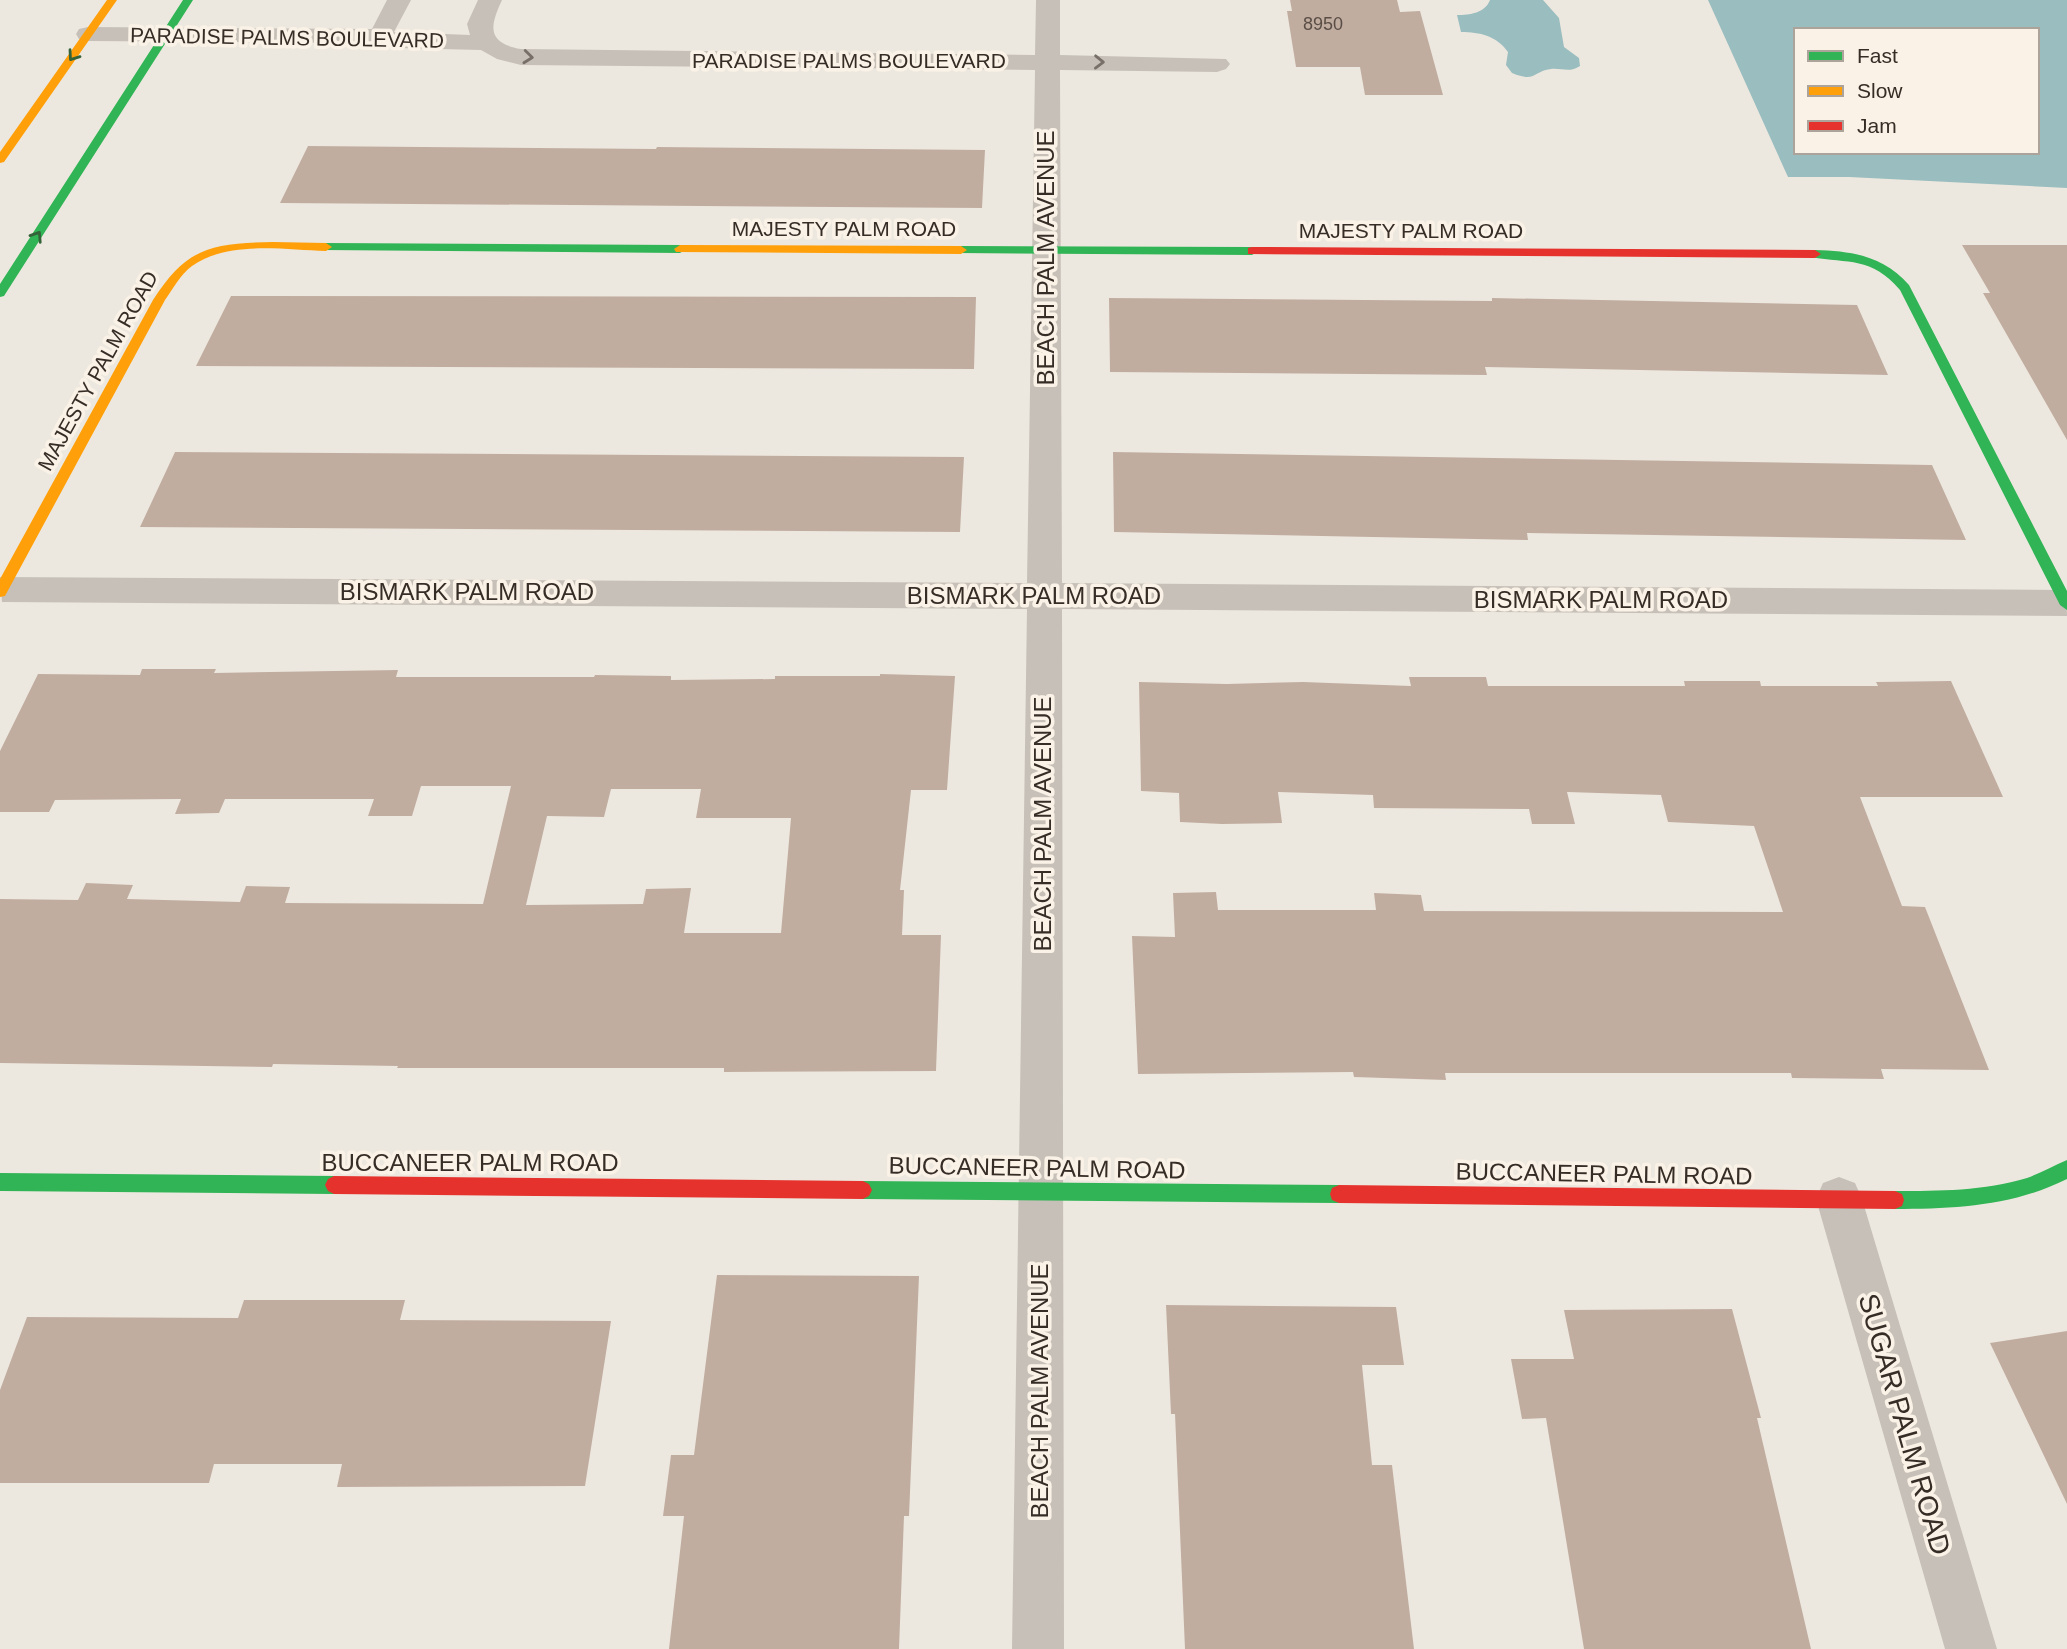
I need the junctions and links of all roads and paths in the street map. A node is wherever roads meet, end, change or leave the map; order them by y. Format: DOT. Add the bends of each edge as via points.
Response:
graph roads {
  1 [pos="112,0"];
  2 [pos="188,0"];
  3 [pos="398,0"];
  4 [pos="490,0"];
  5 [pos="1048,0"];
  6 [pos="88,34"];
  7 [pos="166,34"];
  8 [pos="380,36"];
  9 [pos="485,43"];
  10 [pos="1047,62"];
  11 [pos="1217,64"];
  12 [pos="0,160"];
  13 [pos="1046,251"];
  14 [pos="0,293"];
  15 [pos="1,590"];
  16 [pos="1044,596"];
  17 [pos="2066,604"];
  18 [pos="2067,1169"];
  19 [pos="0,1182"];
  20 [pos="1041,1191"];
  21 [pos="1839,1199"];
  22 [pos="1038,1649"];
  23 [pos="1971,1649"];
  1 -- 6 [label="street"];
  2 -- 7 [label="street"];
  3 -- 8 [label="street"];
  4 -- 9 [label="street, PARADISE PALMS BOULEVARD" via="480,24"];
  5 -- 10 [label="street, BEACH PALM AVENUE"];
  6 -- 7 [label="street, PARADISE PALMS BOULEVARD"];
  6 -- 12 [label="street, one-way"];
  7 -- 8 [label="street, PARADISE PALMS BOULEVARD"];
  14 -- 7 [label="street, one-way"];
  8 -- 9 [label="street, PARADISE PALMS BOULEVARD" via="398,41"];
  9 -- 10 [label="street, PARADISE PALMS BOULEVARD, one-way" via="506,54 539,59"];
  10 -- 11 [label="street, PARADISE PALMS BOULEVARD, one-way"];
  10 -- 13 [label="street, BEACH PALM AVENUE"];
  13 -- 15 [label="street, MAJESTY PALM ROAD" via="253,247 197,256 183,266 159,300"];
  13 -- 16 [label="street, BEACH PALM AVENUE"];
  13 -- 17 [label="street, MAJESTY PALM ROAD" via="1837,254 1867,258 1891,270 1905,288"];
  15 -- 16 [label="street, BISMARK PALM ROAD"];
  16 -- 17 [label="street, BISMARK PALM ROAD"];
  16 -- 20 [label="street, BEACH PALM AVENUE"];
  18 -- 21 [label="street, BUCCANEER PALM ROAD" via="2050,1181 1980,1199"];
  19 -- 20 [label="street, BUCCANEER PALM ROAD"];
  20 -- 21 [label="street, BUCCANEER PALM ROAD"];
  20 -- 22 [label="street, BEACH PALM AVENUE"];
  21 -- 23 [label="street, SUGAR PALM ROAD"];
}
